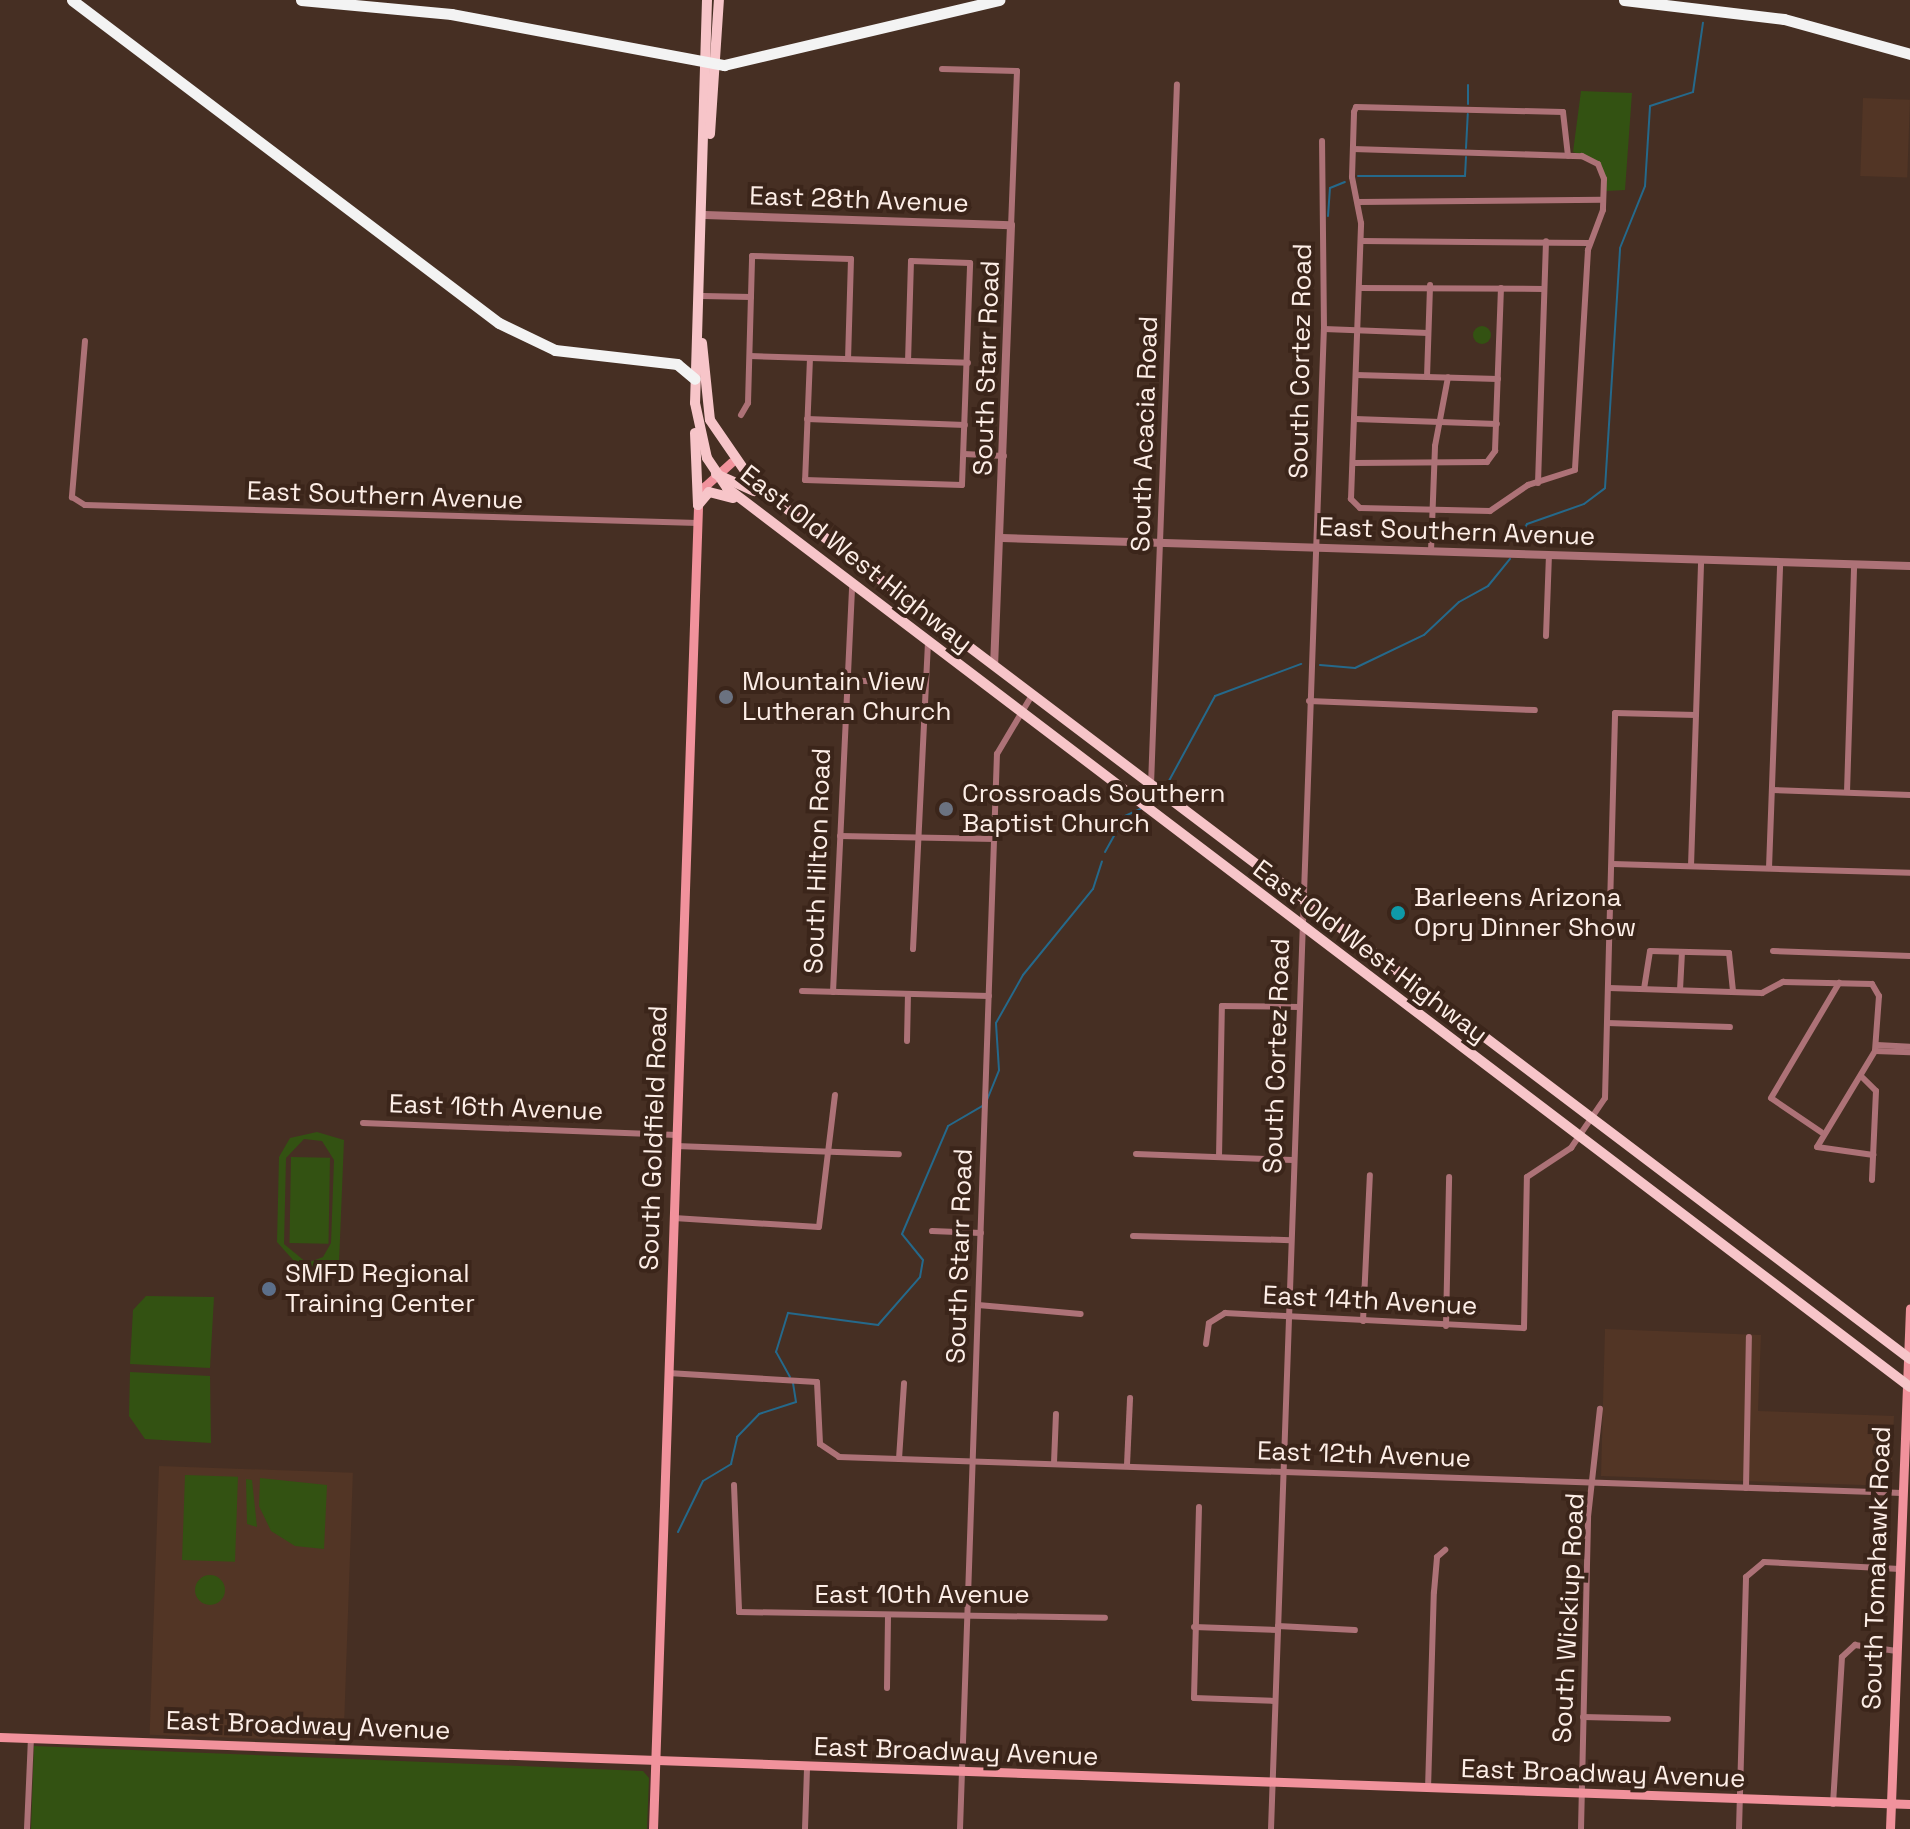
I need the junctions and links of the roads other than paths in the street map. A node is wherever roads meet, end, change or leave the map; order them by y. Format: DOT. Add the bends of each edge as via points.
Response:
graph roads {
  1 [pos="72,0"];
  2 [pos="301,0"];
  3 [pos="707,0"];
  4 [pos="719,0"];
  5 [pos="999,0"];
  6 [pos="1624,0"];
  7 [pos="1910,54"];
  8 [pos="711,65"];
  9 [pos="942,69"];
  10 [pos="1177,84"];
  11 [pos="1322,141"];
  12 [pos="1353,149"];
  13 [pos="1568,156"];
  14 [pos="1603,200"];
  15 [pos="1358,202"];
  16 [pos="705,215"];
  17 [pos="1011,225"];
  18 [pos="1361,241"];
  19 [pos="1546,241"];
  20 [pos="1589,243"];
  21 [pos="1430,285"];
  22 [pos="1359,288"];
  23 [pos="1501,288"];
  24 [pos="1544,289"];
  25 [pos="703,296"];
  26 [pos="751,297"];
  27 [pos="1324,329"];
  28 [pos="1358,330"];
  29 [pos="1428,333"];
  30 [pos="701,337"];
  31 [pos="85,341"];
  32 [pos="750,356"];
  33 [pos="810,358"];
  34 [pos="848,359"];
  35 [pos="908,361"];
  36 [pos="968,363"];
  37 [pos="1356,375"];
  38 [pos="1427,377"];
  39 [pos="1448,377"];
  40 [pos="695,379"];
  41 [pos="1498,379"];
  42 [pos="695,415"];
  43 [pos="741,415"];
  44 [pos="807,419"];
  45 [pos="1355,419"];
  46 [pos="1439,422"];
  47 [pos="1497,424"];
  48 [pos="965,425"];
  49 [pos="964,454"];
  50 [pos="1004,456"];
  51 [pos="732,462"];
  52 [pos="1353,463"];
  53 [pos="1434,466"];
  54 [pos="716,474"];
  55 [pos="1538,483"];
  56 [pos="739,501"];
  57 [pos="698,505"];
  58 [pos="1433,510"];
  59 [pos="789,511"];
  60 [pos="698,523"];
  61 [pos="1002,538"];
  62 [pos="1161,543"];
  63 [pos="1315,548"];
  64 [pos="1431,551"];
  65 [pos="1549,555"];
  66 [pos="1701,560"];
  67 [pos="1780,562"];
  68 [pos="1854,564"];
  69 [pos="1910,566"];
  70 [pos="852,588"];
  71 [pos="1546,636"];
  72 [pos="928,645"];
  73 [pos="994,666"];
  74 [pos="845,680"];
  75 [pos="923,684"];
  76 [pos="1032,695"];
  77 [pos="1309,701"];
  78 [pos="1535,710"];
  79 [pos="1018,713"];
  80 [pos="1696,715"];
  81 [pos="1158,790"];
  82 [pos="1772,790"];
  83 [pos="1847,792"];
  84 [pos="1910,795"];
  85 [pos="840,836"];
  86 [pos="917,839"];
  87 [pos="995,839"];
  88 [pos="1613,864"];
  89 [pos="1691,866"];
  90 [pos="1769,868"];
  91 [pos="1910,873"];
  92 [pos="1304,901"];
  93 [pos="1302,927"];
  94 [pos="913,949"];
  95 [pos="1773,951"];
  96 [pos="1682,952"];
  97 [pos="1910,956"];
  98 [pos="1839,983"];
  99 [pos="1609,988"];
  100 [pos="1644,989"];
  101 [pos="1680,990"];
  102 [pos="802,991"];
  103 [pos="833,992"];
  104 [pos="1733,992"];
  105 [pos="908,994"];
  106 [pos="989,996"];
  107 [pos="1299,1007"];
  108 [pos="1607,1023"];
  109 [pos="1730,1027"];
  110 [pos="907,1041"];
  111 [pos="1876,1048"];
  112 [pos="1910,1050"];
  113 [pos="1863,1078"];
  114 [pos="835,1095"];
  115 [pos="1592,1119"];
  116 [pos="363,1123"];
  117 [pos="1821,1132"];
  118 [pos="1577,1136"];
  119 [pos="677,1140"];
  120 [pos="830,1149"];
  121 [pos="899,1154"];
  122 [pos="1136,1154"];
  123 [pos="1873,1155"];
  124 [pos="1219,1157"];
  125 [pos="1293,1160"];
  126 [pos="1370,1175"];
  127 [pos="1449,1177"];
  128 [pos="1872,1180"];
  129 [pos="674,1218"];
  130 [pos="932,1231"];
  131 [pos="981,1233"];
  132 [pos="1133,1236"];
  133 [pos="1291,1240"];
  134 [pos="978,1305"];
  135 [pos="1910,1308"];
  136 [pos="1081,1314"];
  137 [pos="1288,1317"];
  138 [pos="1363,1321"];
  139 [pos="1446,1326"];
  140 [pos="1749,1337"];
  141 [pos="1206,1344"];
  142 [pos="1908,1358"];
  143 [pos="668,1373"];
  144 [pos="904,1383"];
  145 [pos="1908,1385"];
  146 [pos="1130,1398"];
  147 [pos="1600,1409"];
  148 [pos="1056,1414"];
  149 [pos="899,1459"];
  150 [pos="973,1460"];
  151 [pos="1054,1463"];
  152 [pos="1127,1465"];
  153 [pos="1283,1472"];
  154 [pos="1595,1483"];
  155 [pos="734,1485"];
  156 [pos="1746,1488"];
  157 [pos="1902,1493"];
  158 [pos="1199,1507"];
  159 [pos="1445,1550"];
  160 [pos="1900,1569"];
  161 [pos="888,1617"];
  162 [pos="967,1617"];
  163 [pos="1105,1618"];
  164 [pos="1194,1627"];
  165 [pos="1278,1628"];
  166 [pos="1355,1630"];
  167 [pos="1897,1651"];
  168 [pos="887,1688"];
  169 [pos="1275,1701"];
  170 [pos="1583,1717"];
  171 [pos="1668,1719"];
  172 [pos="0,1737"];
  173 [pos="31,1739"];
  174 [pos="655,1762"];
  175 [pos="807,1769"];
  176 [pos="962,1774"];
  177 [pos="1272,1785"];
  178 [pos="1428,1789"];
  179 [pos="1582,1795"];
  180 [pos="1740,1800"];
  181 [pos="1833,1804"];
  182 [pos="1891,1804"];
  183 [pos="1910,1804"];
  184 [pos="27,1829"];
  185 [pos="653,1829"];
  186 [pos="805,1829"];
  187 [pos="960,1829"];
  188 [pos="1271,1829"];
  189 [pos="1581,1829"];
  190 [pos="1739,1829"];
  191 [pos="1890,1829"];
  1 -- 40 [label="highway" via="499,323 555,350 682,365"];
  2 -- 8 [label="highway" via="451,14"];
  3 -- 8 [label="main road"];
  4 -- 8 [label="main road"];
  5 -- 8 [label="highway"];
  6 -- 7 [label="highway" via="1784,19"];
  8 -- 16 [label="main road"];
  9 -- 17 [label="street, South Starr Road" via="1017,71"];
  10 -- 62 [label="street, South Acacia Road"];
  11 -- 27 [label="street, South Cortez Road"];
  12 -- 13 [label="street"];
  12 -- 13 [label="street" via="1356,107 1568,114"];
  12 -- 15 [label="street"];
  13 -- 14 [label="street" via="1598,164"];
  14 -- 15 [label="street"];
  14 -- 20 [label="street"];
  15 -- 18 [label="street"];
  16 -- 17 [label="street, East 28th Avenue"];
  16 -- 25 [label="main road"];
  17 -- 50 [label="street, South Starr Road"];
  18 -- 19 [label="street"];
  18 -- 22 [label="street"];
  19 -- 20 [label="street"];
  19 -- 24 [label="street"];
  20 -- 55 [label="street" via="1575,470"];
  21 -- 22 [label="street"];
  21 -- 23 [label="street"];
  21 -- 29 [label="street"];
  22 -- 28 [label="street"];
  23 -- 24 [label="street"];
  23 -- 41 [label="street"];
  24 -- 55 [label="street"];
  25 -- 26 [label="street"];
  25 -- 30 [label="main road"];
  26 -- 32 [label="street"];
  26 -- 34 [label="street" via="752,256 851,259"];
  27 -- 28 [label="street"];
  27 -- 63 [label="street, South Cortez Road"];
  28 -- 29 [label="street"];
  28 -- 37 [label="street"];
  29 -- 38 [label="street"];
  30 -- 40 [label="main road, East Old West Highway"];
  30 -- 51 [label="main road, East Old West Highway" via="706,403"];
  31 -- 60 [label="street, East Southern Avenue" via="72,497 85,505"];
  32 -- 33 [label="street"];
  32 -- 43 [label="street"];
  33 -- 34 [label="street"];
  33 -- 44 [label="street"];
  34 -- 35 [label="street"];
  35 -- 36 [label="street"];
  35 -- 36 [label="street" via="911,261 970,263"];
  36 -- 48 [label="street"];
  37 -- 38 [label="street"];
  37 -- 45 [label="street"];
  38 -- 39 [label="street"];
  39 -- 41 [label="street"];
  39 -- 46 [label="street"];
  40 -- 42 [label="main road, East Old West Highway"];
  41 -- 47 [label="street"];
  42 -- 54 [label="main road, East Old West Highway"];
  42 -- 57 [label="main road"];
  44 -- 48 [label="street"];
  44 -- 49 [label="street" via="805,480 962,485"];
  45 -- 46 [label="street"];
  45 -- 52 [label="street"];
  46 -- 47 [label="street"];
  46 -- 53 [label="street"];
  47 -- 53 [label="street" via="1487,462"];
  48 -- 49 [label="street"];
  49 -- 50 [label="street"];
  50 -- 61 [label="street, South Starr Road"];
  51 -- 54 [label="main road"];
  51 -- 59 [label="main road, East Old West Highway"];
  52 -- 53 [label="street"];
  52 -- 58 [label="street" via="1353,505"];
  53 -- 58 [label="street"];
  54 -- 56 [label="main road, East Old West Highway"];
  54 -- 57 [label="main road"];
  54 -- 59 [label="main road"];
  55 -- 58 [label="street" via="1490,511"];
  56 -- 57 [label="main road" via="714,491"];
  56 -- 70 [label="main road, East Old West Highway"];
  57 -- 60 [label="main road, South Goldfield Road"];
  58 -- 64 [label="street"];
  59 -- 73 [label="main road, East Old West Highway"];
  60 -- 119 [label="main road, South Goldfield Road"];
  61 -- 62 [label="street, East Southern Avenue"];
  61 -- 73 [label="street, South Starr Road"];
  62 -- 63 [label="street, East Southern Avenue"];
  62 -- 81 [label="street, South Acacia Road"];
  63 -- 64 [label="street, East Southern Avenue"];
  63 -- 77 [label="street, South Cortez Road"];
  64 -- 65 [label="street, East Southern Avenue"];
  65 -- 66 [label="street, East Southern Avenue"];
  65 -- 71 [label="street"];
  66 -- 67 [label="street, East Southern Avenue"];
  66 -- 80 [label="street"];
  67 -- 68 [label="street, East Southern Avenue"];
  67 -- 82 [label="street"];
  68 -- 69 [label="street, East Southern Avenue"];
  68 -- 83 [label="street"];
  70 -- 72 [label="main road, East Old West Highway"];
  70 -- 74 [label="street, South Hilton Road"];
  72 -- 75 [label="street"];
  72 -- 79 [label="main road, East Old West Highway"];
  73 -- 76 [label="main road, East Old West Highway"];
  74 -- 75 [label="street"];
  74 -- 85 [label="street, South Hilton Road"];
  75 -- 86 [label="street"];
  76 -- 79 [label="street, South Starr Road"];
  76 -- 81 [label="main road, East Old West Highway"];
  77 -- 78 [label="street"];
  77 -- 92 [label="street, South Cortez Road"];
  79 -- 87 [label="street, South Starr Road" via="998,747"];
  79 -- 93 [label="main road, East Old West Highway"];
  80 -- 88 [label="street" via="1615,713"];
  80 -- 89 [label="street"];
  81 -- 92 [label="main road, East Old West Highway"];
  82 -- 83 [label="street"];
  82 -- 90 [label="street"];
  83 -- 84 [label="street"];
  85 -- 86 [label="street"];
  85 -- 103 [label="street, South Hilton Road"];
  86 -- 87 [label="street"];
  86 -- 94 [label="street"];
  87 -- 106 [label="street, South Starr Road"];
  88 -- 89 [label="street"];
  88 -- 99 [label="street"];
  89 -- 90 [label="street"];
  90 -- 91 [label="street"];
  92 -- 93 [label="street, South Cortez Road"];
  92 -- 115 [label="main road, East Old West Highway"];
  93 -- 107 [label="street, South Cortez Road"];
  93 -- 118 [label="main road, East Old West Highway"];
  95 -- 97 [label="street"];
  96 -- 100 [label="street" via="1650,951"];
  96 -- 101 [label="street"];
  96 -- 104 [label="street" via="1732,955"];
  98 -- 104 [label="street" via="1783,982 1771,991"];
  98 -- 111 [label="street" via="1876,987"];
  98 -- 117 [label="street" via="1771,1098"];
  99 -- 100 [label="street"];
  99 -- 108 [label="street"];
  100 -- 101 [label="street"];
  101 -- 104 [label="street"];
  102 -- 103 [label="street"];
  103 -- 105 [label="street"];
  105 -- 106 [label="street"];
  105 -- 110 [label="street"];
  106 -- 131 [label="street, South Starr Road"];
  107 -- 124 [label="street" via="1222,1006"];
  107 -- 125 [label="street, South Cortez Road"];
  108 -- 109 [label="street"];
  108 -- 115 [label="street" via="1605,1098"];
  111 -- 112 [label="street"];
  111 -- 113 [label="street"];
  113 -- 117 [label="street"];
  113 -- 123 [label="street" via="1876,1091"];
  114 -- 120 [label="street"];
  115 -- 118 [label="street"];
  115 -- 142 [label="main road, East Old West Highway"];
  116 -- 119 [label="street, East 16th Avenue"];
  117 -- 123 [label="street" via="1817,1147"];
  118 -- 139 [label="street, East 14th Avenue" via="1564,1155 1538,1163 1527,1177 1524,1328"];
  118 -- 145 [label="main road, East Old West Highway"];
  119 -- 120 [label="street, East 16th Avenue"];
  119 -- 129 [label="main road, South Goldfield Road"];
  120 -- 121 [label="street, East 16th Avenue"];
  120 -- 129 [label="street" via="819,1227"];
  122 -- 124 [label="street"];
  123 -- 128 [label="street"];
  124 -- 125 [label="street"];
  125 -- 133 [label="street, South Cortez Road"];
  126 -- 138 [label="street"];
  127 -- 139 [label="street"];
  129 -- 143 [label="main road, South Goldfield Road"];
  130 -- 131 [label="street"];
  131 -- 134 [label="street, South Starr Road"];
  132 -- 133 [label="street"];
  133 -- 137 [label="street, South Cortez Road"];
  134 -- 136 [label="street"];
  134 -- 150 [label="street, South Starr Road"];
  135 -- 142 [label="main road, South Tomahawk Road"];
  137 -- 138 [label="street, East 14th Avenue"];
  137 -- 141 [label="street, East 14th Avenue" via="1214,1316"];
  137 -- 153 [label="street, South Cortez Road"];
  138 -- 139 [label="street, East 14th Avenue"];
  140 -- 156 [label="street"];
  142 -- 145 [label="main road, South Tomahawk Road"];
  143 -- 149 [label="street, East 12th Avenue" via="817,1382 825,1453"];
  143 -- 174 [label="main road, South Goldfield Road"];
  144 -- 149 [label="street"];
  145 -- 157 [label="main road, South Tomahawk Road"];
  146 -- 152 [label="street"];
  147 -- 154 [label="street, South Wickiup Road"];
  148 -- 151 [label="street"];
  149 -- 150 [label="street, East 12th Avenue"];
  150 -- 151 [label="street, East 12th Avenue"];
  150 -- 162 [label="street, South Starr Road"];
  151 -- 152 [label="street, East 12th Avenue"];
  152 -- 153 [label="street, East 12th Avenue"];
  153 -- 154 [label="street, East 12th Avenue"];
  153 -- 165 [label="street, South Cortez Road"];
  154 -- 156 [label="street, East 12th Avenue"];
  154 -- 170 [label="street, South Wickiup Road"];
  155 -- 161 [label="street, East 10th Avenue" via="739,1612"];
  156 -- 157 [label="street, East 12th Avenue"];
  157 -- 160 [label="main road, South Tomahawk Road"];
  158 -- 164 [label="street"];
  159 -- 178 [label="street" via="1437,1557 1434,1592"];
  160 -- 167 [label="main road, South Tomahawk Road"];
  160 -- 180 [label="street" via="1764,1562 1752,1568 1738,1687"];
  161 -- 162 [label="street, East 10th Avenue"];
  161 -- 168 [label="street"];
  162 -- 163 [label="street, East 10th Avenue"];
  162 -- 176 [label="street, South Starr Road"];
  164 -- 165 [label="street"];
  164 -- 169 [label="street" via="1194,1698"];
  165 -- 166 [label="street"];
  165 -- 169 [label="street, South Cortez Road"];
  167 -- 181 [label="street" via="1848,1646 1839,1666"];
  167 -- 182 [label="main road, South Tomahawk Road"];
  169 -- 177 [label="street, South Cortez Road"];
  170 -- 171 [label="street"];
  170 -- 179 [label="street, South Wickiup Road"];
  172 -- 173 [label="main road, East Broadway Avenue"];
  173 -- 174 [label="main road, East Broadway Avenue"];
  173 -- 184 [label="street"];
  174 -- 175 [label="main road, East Broadway Avenue"];
  174 -- 185 [label="main road, South Goldfield Road"];
  175 -- 176 [label="main road, East Broadway Avenue"];
  175 -- 186 [label="street"];
  176 -- 177 [label="main road, East Broadway Avenue"];
  176 -- 187 [label="street, South Starr Road"];
  177 -- 178 [label="main road, East Broadway Avenue"];
  177 -- 188 [label="street, South Cortez Road"];
  178 -- 179 [label="main road, East Broadway Avenue"];
  179 -- 180 [label="main road, East Broadway Avenue"];
  179 -- 189 [label="street, South Wickiup Road"];
  180 -- 181 [label="main road, East Broadway Avenue"];
  180 -- 190 [label="street"];
  181 -- 182 [label="main road, East Broadway Avenue"];
  182 -- 183 [label="main road, East Broadway Avenue"];
  182 -- 191 [label="main road, South Tomahawk Road"];
}
